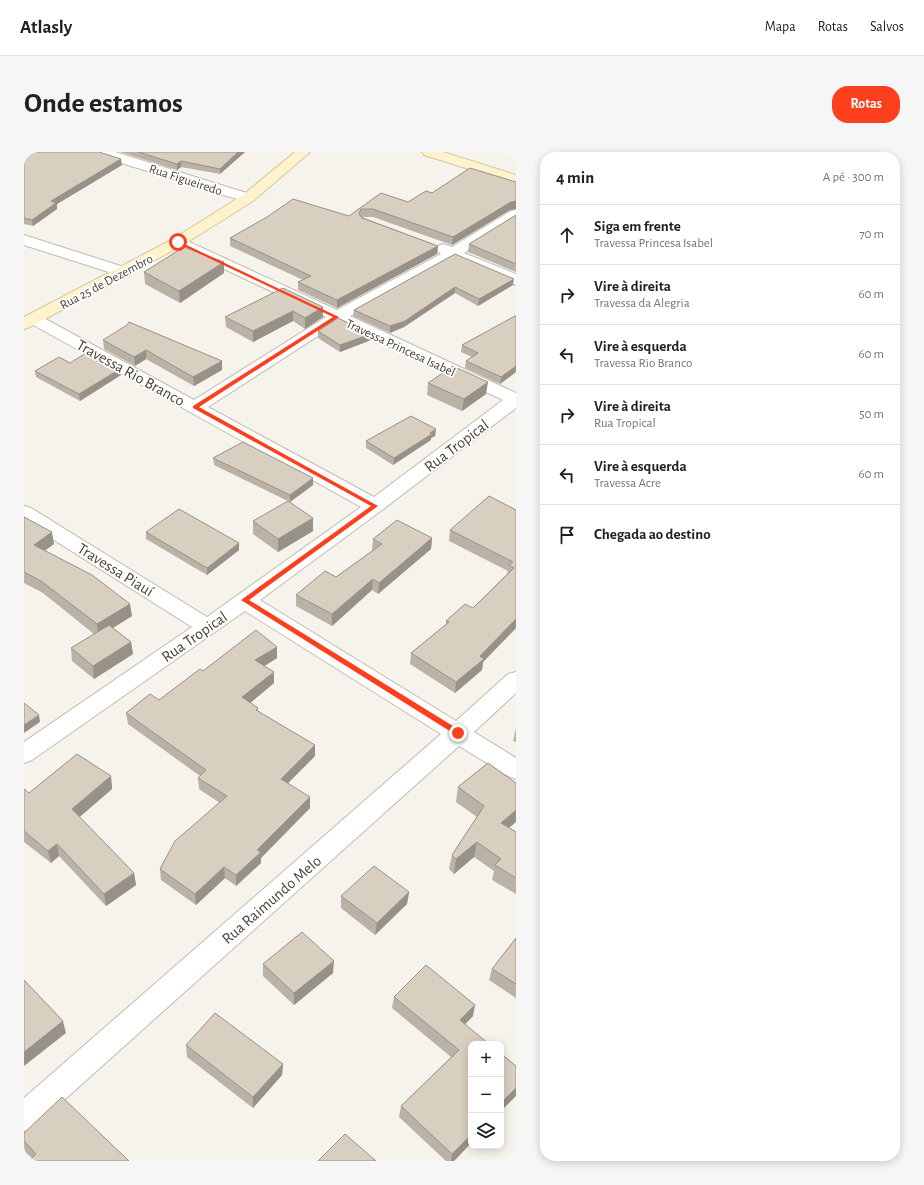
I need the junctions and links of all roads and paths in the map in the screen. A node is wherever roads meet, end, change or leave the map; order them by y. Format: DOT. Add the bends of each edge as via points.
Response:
graph roads {
  1 [pos="101,152"];
  2 [pos="303,152"];
  3 [pos="430,152"];
  4 [pos="516,180"];
  5 [pos="248,198"];
  6 [pos="516,214"];
  7 [pos="24,240"];
  8 [pos="178,242"];
  9 [pos="431,245"];
  10 [pos="453,253"];
  11 [pos="124,272"];
  12 [pos="516,280"];
  13 [pos="337,317"];
  14 [pos="29,321"];
  15 [pos="516,400"];
  16 [pos="195,407"];
  17 [pos="375,506"];
  18 [pos="24,512"];
  19 [pos="244,600"];
  20 [pos="208,627"];
  21 [pos="516,680"];
  22 [pos="458,733"];
  23 [pos="24,754"];
  24 [pos="516,770"];
  25 [pos="24,1117"];
  1 -- 5 [label="street, Rua Figueiredo"];
  2 -- 5 [label="street, Rua 25 de Dezembro"];
  3 -- 4 [label="street"];
  5 -- 8 [label="street, Rua 25 de Dezembro"];
  6 -- 10 [label="street"];
  7 -- 11 [label="street"];
  8 -- 11 [label="street, Rua 25 de Dezembro"];
  8 -- 13 [label="street, Travessa Princesa Isabel"];
  9 -- 10 [label="street"];
  10 -- 12 [label="street"];
  10 -- 13 [label="street"];
  11 -- 14 [label="street, Rua 25 de Dezembro"];
  13 -- 15 [label="street, Travessa Princesa Isabel"];
  13 -- 16 [label="street"];
  14 -- 16 [label="street, Travessa Rio Branco"];
  15 -- 17 [label="street, Rua Tropical"];
  16 -- 17 [label="street, Travessa Rio Branco"];
  17 -- 19 [label="street, Rua Tropical"];
  18 -- 20 [label="street, Travessa Piauí"];
  19 -- 20 [label="street, Rua Tropical"];
  19 -- 22 [label="street"];
  20 -- 23 [label="street, Rua Tropical"];
  21 -- 22 [label="street, Rua Raimundo Melo"];
  22 -- 24 [label="street"];
  22 -- 25 [label="street, Rua Raimundo Melo"];
}
